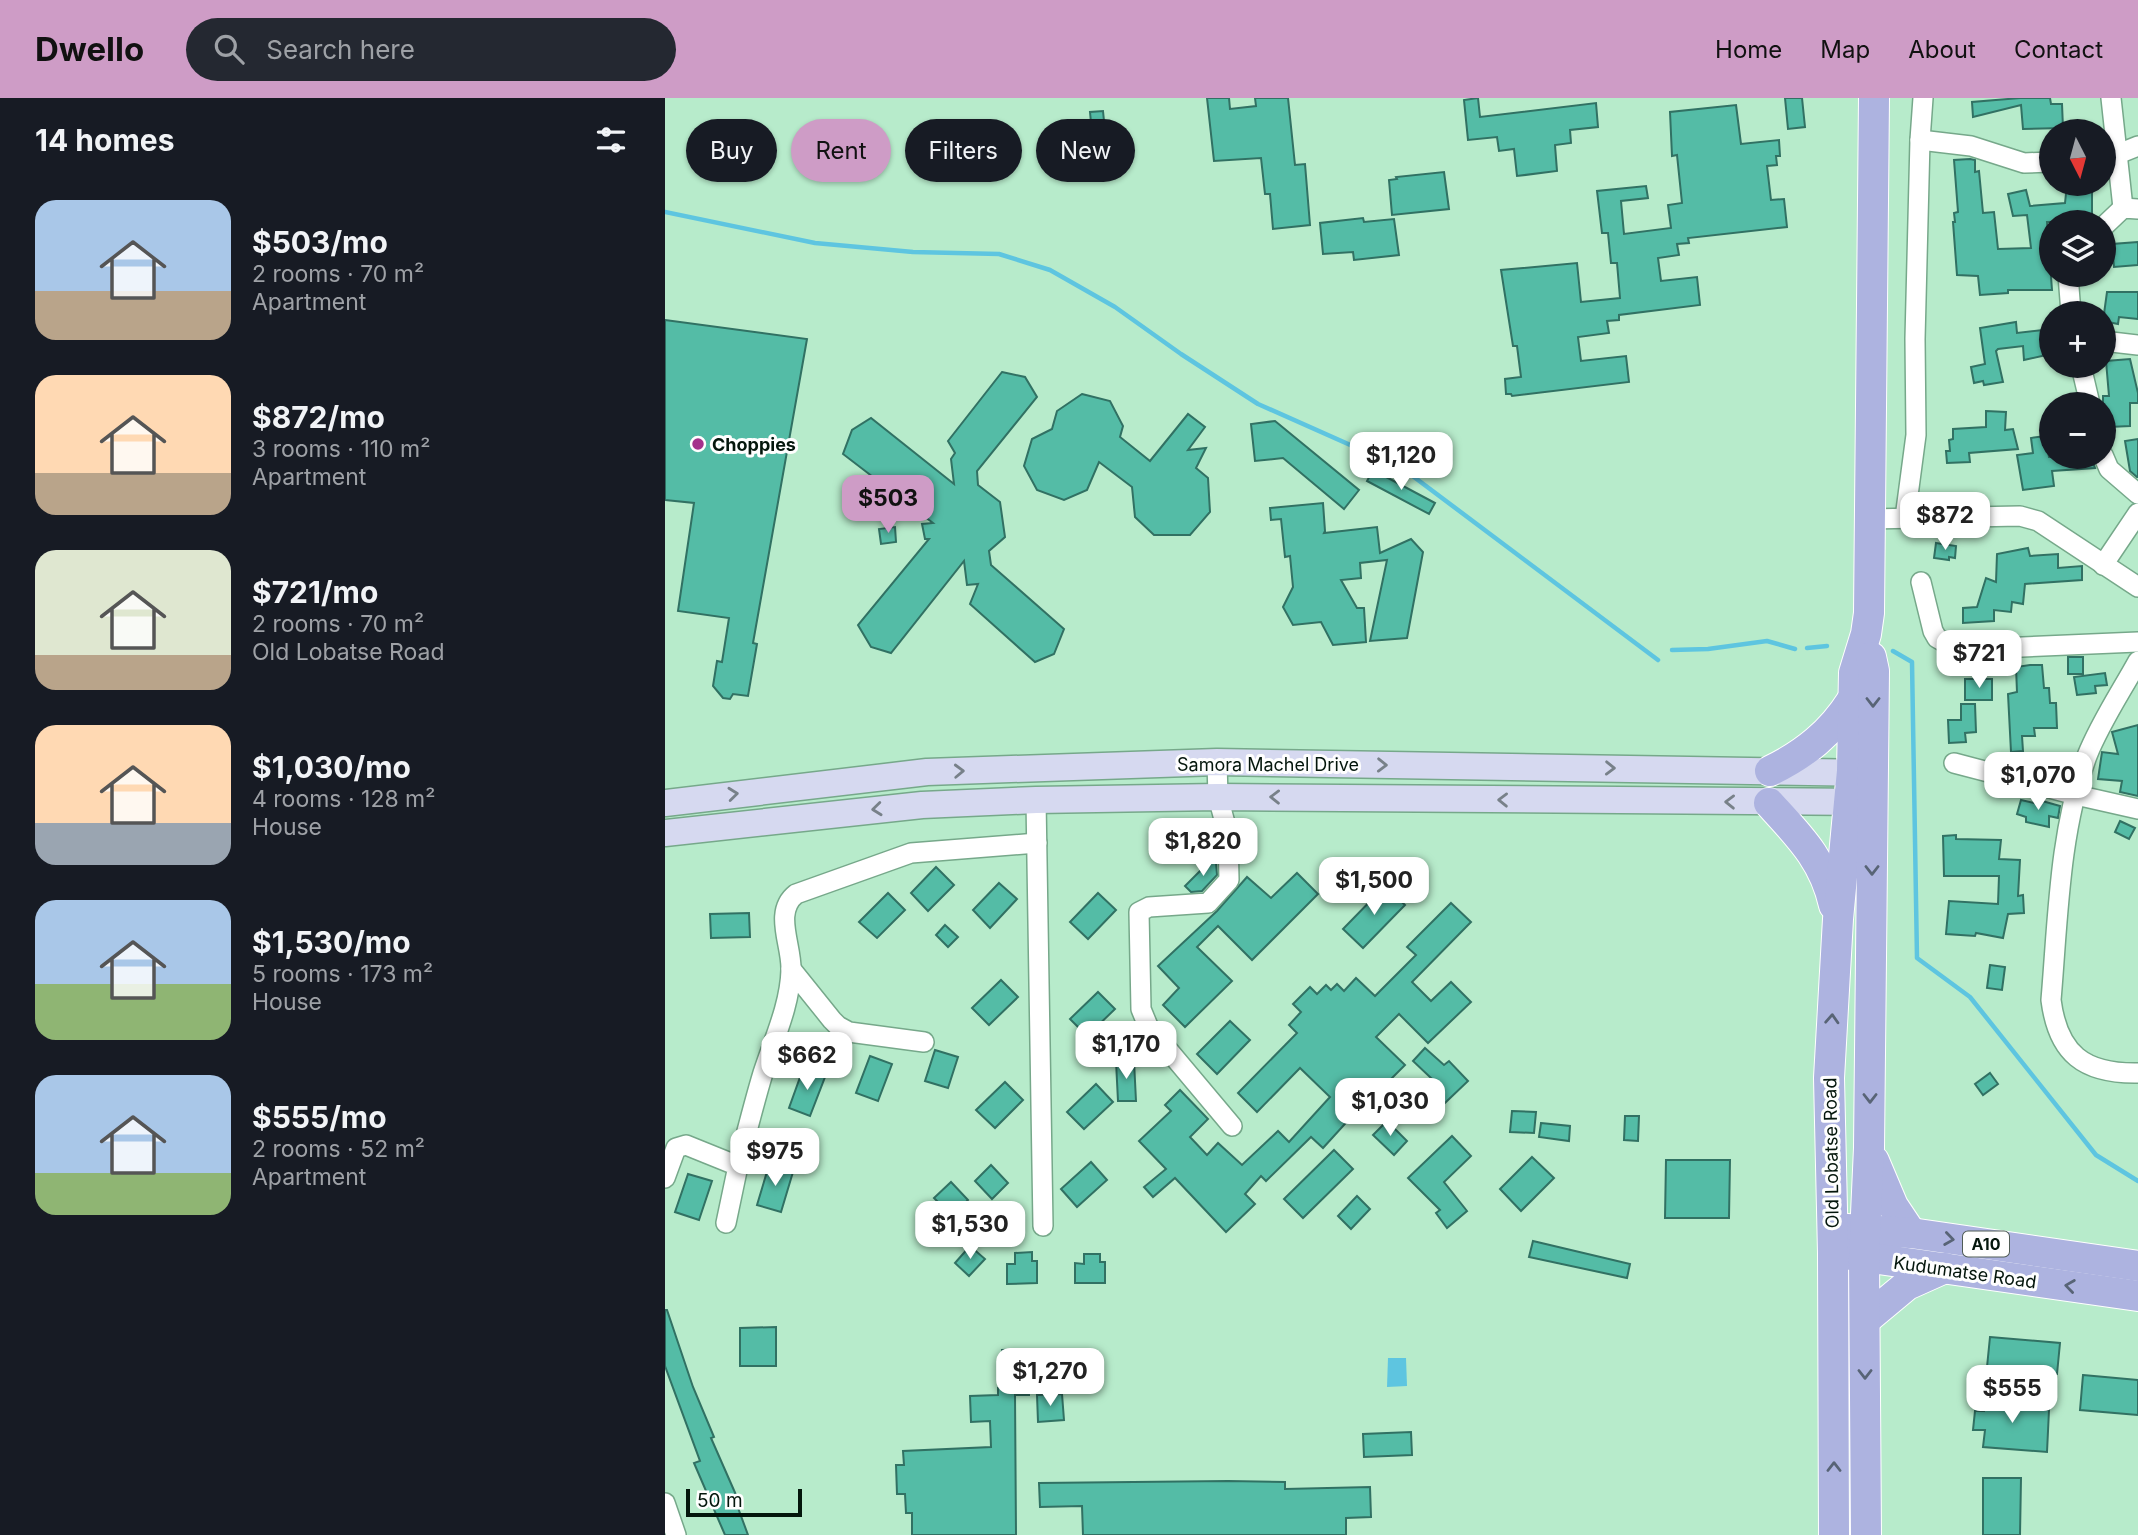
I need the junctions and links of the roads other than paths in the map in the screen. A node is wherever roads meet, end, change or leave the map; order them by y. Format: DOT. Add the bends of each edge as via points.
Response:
graph roads {
  1 [pos="1874,98"];
  2 [pos="1923,98"];
  3 [pos="2111,98"];
  4 [pos="2111,119"];
  5 [pos="1920,140"];
  6 [pos="2138,146"];
  7 [pos="2116,153"];
  8 [pos="2039,162"];
  9 [pos="2116,168"];
  10 [pos="2131,208"];
  11 [pos="2116,218"];
  12 [pos="2116,342"];
  13 [pos="2138,345"];
  14 [pos="2109,469"];
  15 [pos="2138,494"];
  16 [pos="2138,513"];
  17 [pos="1905,518"];
  18 [pos="1870,519"];
  19 [pos="2103,565"];
  20 [pos="1921,582"];
  21 [pos="2138,587"];
  22 [pos="1866,634"];
  23 [pos="2138,642"];
  24 [pos="2138,661"];
  25 [pos="1852,700"];
  26 [pos="1217,762"];
  27 [pos="1954,763"];
  28 [pos="1770,771"];
  29 [pos="1862,787"];
  30 [pos="2076,795"];
  31 [pos="1218,797"];
  32 [pos="1036,800"];
  33 [pos="665,803"];
  34 [pos="1769,803"];
  35 [pos="2138,809"];
  36 [pos="665,833"];
  37 [pos="1037,843"];
  38 [pos="1838,919"];
  39 [pos="791,970"];
  40 [pos="924,1042"];
  41 [pos="2138,1073"];
  42 [pos="1231,1126"];
  43 [pos="1869,1148"];
  44 [pos="738,1166"];
  45 [pos="665,1178"];
  46 [pos="726,1223"];
  47 [pos="1043,1226"];
  48 [pos="1911,1233"];
  49 [pos="1833,1240"];
  50 [pos="1865,1245"];
  51 [pos="2138,1266"];
  52 [pos="1945,1268"];
  53 [pos="2138,1296"];
  54 [pos="1865,1320"];
  55 [pos="665,1503"];
  56 [pos="676,1535"];
  57 [pos="1834,1535"];
  58 [pos="1866,1535"];
  1 -- 18 [label="main road"];
  2 -- 5 [label="street"];
  3 -- 4 [label="street"];
  5 -- 8 [label="street" via="1971,146 2024,163"];
  5 -- 17 [label="street" via="1916,435"];
  6 -- 7 [label="street"];
  9 -- 10 [label="street"];
  10 -- 11 [label="street"];
  12 -- 13 [label="street"];
  14 -- 15 [label="street"];
  16 -- 19 [label="street"];
  17 -- 18 [label="street"];
  17 -- 19 [label="street" via="2020,516 2047,526"];
  18 -- 22 [label="main road"];
  19 -- 21 [label="street"];
  20 -- 23 [label="street" via="1933,631 1944,642 1977,649"];
  22 -- 25 [label="main road" via="1854,673"];
  22 -- 29 [label="main road, one-way" via="1874,671"];
  24 -- 30 [label="street" via="2087,756"];
  25 -- 28 [label="main road" via="1840,719 1808,749"];
  25 -- 29 [label="main road"];
  26 -- 28 [label="main road, Samora Machel Drive, one-way"];
  26 -- 31 [label="street"];
  33 -- 26 [label="main road, Samora Machel Drive, one-way" via="927,772"];
  27 -- 30 [label="street"];
  28 -- 29 [label="main road, Samora Machel Drive"];
  29 -- 34 [label="main road, Samora Machel Drive"];
  29 -- 38 [label="main road, Old Lobatse Road"];
  29 -- 43 [label="main road, Old Lobatse Road, one-way"];
  30 -- 35 [label="street"];
  30 -- 41 [label="street" via="2063,858 2050,1000 2053,1018 2068,1051 2081,1062 2116,1073"];
  31 -- 32 [label="main road, Samora Machel Drive"];
  34 -- 31 [label="main road, Samora Machel Drive, one-way"];
  31 -- 42 [label="street" via="1228,834 1229,880 1208,904 1149,907 1139,912 1141,1009 1148,1026"];
  32 -- 36 [label="main road, Samora Machel Drive, one-way" via="922,805"];
  32 -- 37 [label="street"];
  34 -- 38 [label="main road" via="1821,866"];
  37 -- 39 [label="street" via="911,853 796,894 784,915"];
  37 -- 47 [label="street"];
  49 -- 38 [label="main road, Old Lobatse Road, one-way" via="1829,1078"];
  39 -- 40 [label="street" via="838,1026 849,1032"];
  39 -- 44 [label="street" via="784,1013"];
  43 -- 48 [label="main road" via="1889,1199"];
  43 -- 50 [label="main road, Old Lobatse Road"];
  44 -- 45 [label="street" via="686,1145 674,1154"];
  44 -- 46 [label="street"];
  48 -- 50 [label="main road, Kudumatse Road / A10"];
  48 -- 51 [label="main road, Kudumatse Road / A10, one-way"];
  49 -- 50 [label="main road, Kudumatse Road / A10"];
  57 -- 49 [label="main road, Old Lobatse Road, one-way"];
  50 -- 52 [label="main road, Kudumatse Road / A10"];
  50 -- 54 [label="main road, Old Lobatse Road"];
  53 -- 52 [label="main road, Kudumatse Road / A10, one-way"];
  52 -- 54 [label="main road, A10" via="1907,1285"];
  54 -- 58 [label="main road, Old Lobatse Road, one-way"];
  55 -- 56 [label="street"];
}
